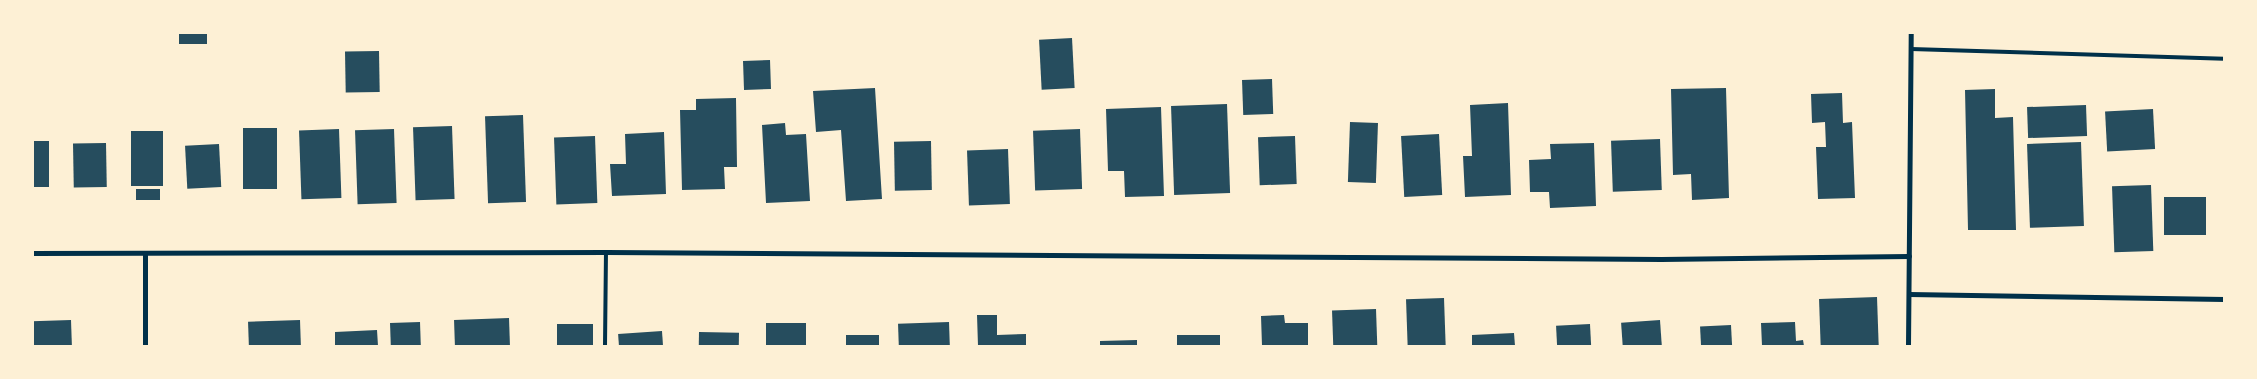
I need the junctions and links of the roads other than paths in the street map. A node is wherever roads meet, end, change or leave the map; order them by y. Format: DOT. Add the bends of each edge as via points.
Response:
graph roads {
  1 [pos="1911,32"];
  2 [pos="1911,49"];
  3 [pos="2224,59"];
  4 [pos="606,252"];
  5 [pos="32,253"];
  6 [pos="144,254"];
  7 [pos="1909,256"];
  8 [pos="1909,294"];
  9 [pos="2224,299"];
  10 [pos="145,346"];
  11 [pos="605,346"];
  12 [pos="1908,346"];
  1 -- 2 [label="street"];
  2 -- 3 [label="lane"];
  2 -- 7 [label="street"];
  4 -- 6 [label="street"];
  4 -- 7 [label="street" via="1661,259"];
  4 -- 11 [label="lane"];
  5 -- 6 [label="street"];
  6 -- 10 [label="street"];
  7 -- 8 [label="street"];
  8 -- 9 [label="street"];
  8 -- 12 [label="street"];
}
